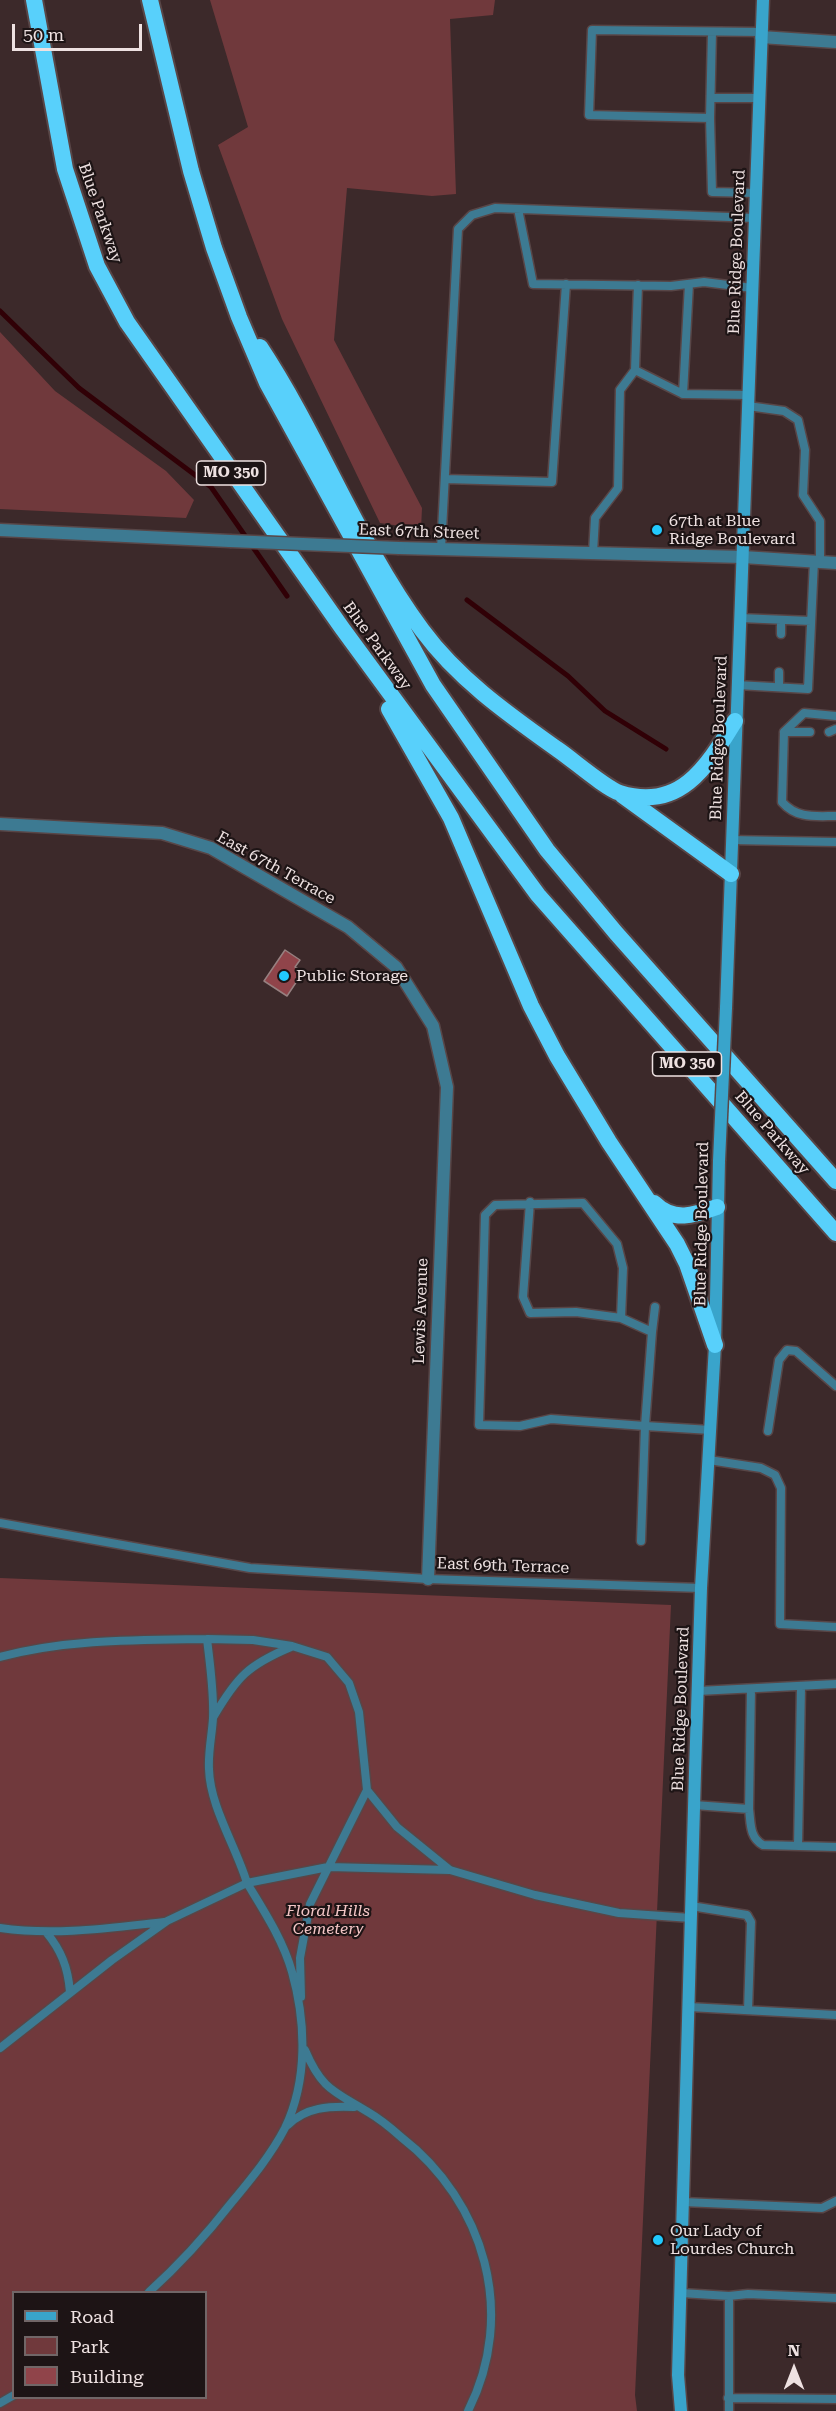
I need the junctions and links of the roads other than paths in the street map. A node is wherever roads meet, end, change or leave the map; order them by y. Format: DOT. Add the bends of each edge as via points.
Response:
graph roads {
  1 [pos="34,0"];
  2 [pos="150,0"];
  3 [pos="763,0"];
  4 [pos="712,32"];
  5 [pos="762,35"];
  6 [pos="836,42"];
  7 [pos="711,98"];
  8 [pos="759,98"];
  9 [pos="710,118"];
  10 [pos="756,193"];
  11 [pos="519,209"];
  12 [pos="755,218"];
  13 [pos="566,284"];
  14 [pos="689,284"];
  15 [pos="638,285"];
  16 [pos="752,288"];
  17 [pos="239,316"];
  18 [pos="635,370"];
  19 [pos="683,394"];
  20 [pos="748,401"];
  21 [pos="445,479"];
  22 [pos="0,530"];
  23 [pos="441,549"];
  24 [pos="593,553"];
  25 [pos="743,557"];
  26 [pos="817,561"];
  27 [pos="836,563"];
  28 [pos="740,618"];
  29 [pos="781,620"];
  30 [pos="811,621"];
  31 [pos="342,628"];
  32 [pos="781,634"];
  33 [pos="779,672"];
  34 [pos="737,685"];
  35 [pos="778,687"];
  36 [pos="836,716"];
  37 [pos="735,722"];
  38 [pos="784,732"];
  39 [pos="810,732"];
  40 [pos="619,793"];
  41 [pos="836,816"];
  42 [pos="0,824"];
  43 [pos="731,840"];
  44 [pos="836,842"];
  45 [pos="730,874"];
  46 [pos="439,1044"];
  47 [pos="836,1181"];
  48 [pos="642,1189"];
  49 [pos="530,1202"];
  50 [pos="717,1207"];
  51 [pos="836,1233"];
  52 [pos="655,1307"];
  53 [pos="621,1318"];
  54 [pos="652,1332"];
  55 [pos="715,1345"];
  56 [pos="836,1386"];
  57 [pos="645,1426"];
  58 [pos="711,1430"];
  59 [pos="768,1431"];
  60 [pos="709,1460"];
  61 [pos="0,1523"];
  62 [pos="641,1541"];
  63 [pos="428,1579"];
  64 [pos="701,1588"];
  65 [pos="836,1627"];
  66 [pos="207,1639"];
  67 [pos="292,1646"];
  68 [pos="0,1657"];
  69 [pos="836,1684"];
  70 [pos="801,1688"];
  71 [pos="751,1689"];
  72 [pos="698,1691"];
  73 [pos="213,1716"];
  74 [pos="367,1790"];
  75 [pos="694,1805"];
  76 [pos="749,1809"];
  77 [pos="798,1846"];
  78 [pos="836,1847"];
  79 [pos="328,1867"];
  80 [pos="450,1870"];
  81 [pos="247,1883"];
  82 [pos="691,1912"];
  83 [pos="167,1921"];
  84 [pos="0,1928"];
  85 [pos="46,1932"];
  86 [pos="70,1992"];
  87 [pos="688,2007"];
  88 [pos="748,2010"];
  89 [pos="836,2015"];
  90 [pos="301,2019"];
  91 [pos="303,2043"];
  92 [pos="0,2048"];
  93 [pos="359,2107"];
  94 [pos="285,2127"];
  95 [pos="836,2201"];
  96 [pos="683,2202"];
  97 [pos="150,2291"];
  98 [pos="681,2293"];
  99 [pos="729,2296"];
  100 [pos="836,2298"];
  101 [pos="728,2398"];
  102 [pos="836,2399"];
  103 [pos="468,2411"];
  104 [pos="681,2411"];
  105 [pos="729,2411"];
  1 -- 31 [label="highway, Blue Parkway / MO 350" via="65,169 97,266 163,377"];
  2 -- 17 [label="highway, Blue Parkway / MO 350" via="191,171"];
  3 -- 5 [label="main road, Blue Ridge Boulevard"];
  4 -- 5 [label="lane"];
  4 -- 7 [label="lane"];
  4 -- 9 [label="lane" via="592,30 589,115"];
  5 -- 6 [label="street"];
  5 -- 8 [label="main road, Blue Ridge Boulevard"];
  7 -- 8 [label="lane"];
  7 -- 9 [label="lane"];
  8 -- 10 [label="main road, Blue Ridge Boulevard"];
  9 -- 10 [label="lane" via="712,192"];
  10 -- 12 [label="main road, Blue Ridge Boulevard"];
  11 -- 12 [label="lane"];
  11 -- 13 [label="lane" via="533,284"];
  11 -- 21 [label="lane" via="495,208 472,215 458,229"];
  12 -- 16 [label="main road, Blue Ridge Boulevard"];
  13 -- 15 [label="lane"];
  13 -- 21 [label="lane" via="552,482"];
  14 -- 15 [label="lane"];
  14 -- 16 [label="lane"];
  14 -- 19 [label="lane"];
  15 -- 18 [label="lane"];
  16 -- 20 [label="main road, Blue Ridge Boulevard"];
  17 -- 40 [label="highway" via="279,376 387,577 422,631 456,670 494,703"];
  17 -- 47 [label="highway, Blue Parkway / MO 350" via="267,383 308,460 433,685 486,763 547,850 616,933"];
  18 -- 19 [label="lane"];
  18 -- 24 [label="lane" via="620,390 618,488 595,518"];
  19 -- 20 [label="lane"];
  20 -- 25 [label="main road, Blue Ridge Boulevard"];
  20 -- 26 [label="lane" via="784,411 798,420 805,450 803,495 820,521"];
  21 -- 23 [label="lane"];
  22 -- 23 [label="street, East 67th Street, bridge"];
  23 -- 24 [label="street, East 67th Street"];
  24 -- 25 [label="street, East 67th Street"];
  25 -- 26 [label="street, East 67th Street"];
  25 -- 28 [label="main road, Blue Ridge Boulevard"];
  26 -- 27 [label="street, East 67th Street"];
  26 -- 30 [label="lane"];
  28 -- 29 [label="lane"];
  28 -- 34 [label="main road, Blue Ridge Boulevard"];
  29 -- 30 [label="lane"];
  29 -- 32 [label="lane"];
  30 -- 35 [label="lane" via="808,688"];
  31 -- 48 [label="highway" via="451,818 531,1006 557,1056"];
  31 -- 51 [label="highway, Blue Parkway / MO 350" via="538,895"];
  33 -- 35 [label="lane"];
  34 -- 35 [label="lane"];
  34 -- 37 [label="main road, Blue Ridge Boulevard"];
  36 -- 38 [label="lane" via="804,713"];
  37 -- 40 [label="highway" via="710,761 682,788 648,797"];
  37 -- 43 [label="main road, Blue Ridge Boulevard"];
  38 -- 39 [label="lane"];
  38 -- 41 [label="lane" via="782,802 802,816"];
  40 -- 45 [label="highway"];
  42 -- 46 [label="street, East 67th Terrace" via="162,833 211,848 348,927 396,968 433,1026"];
  43 -- 44 [label="lane"];
  43 -- 45 [label="main road, Blue Ridge Boulevard"];
  45 -- 50 [label="main road, Blue Ridge Boulevard, bridge"];
  46 -- 63 [label="street, Lewis Avenue" via="447,1087"];
  48 -- 50 [label="highway" via="657,1206 676,1216 692,1216"];
  48 -- 55 [label="highway" via="687,1264"];
  49 -- 53 [label="lane" via="584,1203 617,1244 623,1268"];
  49 -- 53 [label="lane" via="524,1297 530,1313 576,1312"];
  49 -- 57 [label="lane" via="495,1205 485,1215 479,1425 520,1426 551,1419"];
  50 -- 55 [label="main road, Blue Ridge Boulevard"];
  52 -- 54 [label="lane"];
  53 -- 54 [label="lane"];
  54 -- 57 [label="lane"];
  55 -- 58 [label="main road, Blue Ridge Boulevard"];
  56 -- 59 [label="lane" via="796,1351 787,1350 779,1360"];
  57 -- 58 [label="lane"];
  57 -- 62 [label="lane"];
  58 -- 60 [label="main road, Blue Ridge Boulevard"];
  60 -- 64 [label="main road, Blue Ridge Boulevard"];
  60 -- 65 [label="lane" via="761,1468 775,1475 781,1488 780,1624"];
  61 -- 63 [label="lane, East 69th Terrace" via="250,1568"];
  63 -- 64 [label="lane, East 69th Terrace"];
  64 -- 72 [label="main road, Blue Ridge Boulevard"];
  66 -- 67 [label="lane"];
  66 -- 68 [label="lane" via="107,1640"];
  66 -- 73 [label="lane"];
  67 -- 73 [label="lane" via="261,1659 234,1681"];
  67 -- 74 [label="lane" via="327,1657 349,1683 358,1712"];
  69 -- 70 [label="lane"];
  70 -- 71 [label="lane"];
  70 -- 77 [label="lane"];
  71 -- 72 [label="lane"];
  71 -- 76 [label="lane"];
  72 -- 75 [label="main road, Blue Ridge Boulevard"];
  73 -- 81 [label="lane" via="209,1770 222,1822"];
  74 -- 79 [label="lane"];
  74 -- 80 [label="lane" via="397,1827"];
  75 -- 76 [label="lane"];
  75 -- 82 [label="main road, Blue Ridge Boulevard"];
  76 -- 77 [label="lane" via="755,1840 763,1845"];
  77 -- 78 [label="lane"];
  79 -- 80 [label="lane"];
  79 -- 81 [label="lane"];
  79 -- 90 [label="lane" via="304,1926"];
  80 -- 82 [label="lane" via="535,1895 619,1913"];
  81 -- 83 [label="lane"];
  81 -- 90 [label="lane" via="277,1934"];
  82 -- 87 [label="main road, Blue Ridge Boulevard"];
  82 -- 88 [label="lane" via="747,1914 751,1922"];
  83 -- 85 [label="lane"];
  83 -- 86 [label="lane"];
  84 -- 85 [label="lane"];
  85 -- 86 [label="lane" via="58,1946 68,1971"];
  86 -- 92 [label="lane"];
  87 -- 88 [label="lane"];
  87 -- 96 [label="main road, Blue Ridge Boulevard"];
  88 -- 89 [label="lane"];
  90 -- 91 [label="lane"];
  91 -- 93 [label="lane" via="314,2071 327,2086"];
  91 -- 94 [label="lane" via="299,2084"];
  93 -- 94 [label="lane" via="314,2109 298,2115"];
  93 -- 103 [label="lane" via="437,2168 458,2196 475,2233 490,2288 492,2324 489,2358"];
  94 -- 97 [label="lane" via="257,2172 211,2230"];
  95 -- 96 [label="lane" via="822,2208"];
  96 -- 98 [label="main road, Blue Ridge Boulevard"];
  98 -- 99 [label="lane"];
  98 -- 104 [label="main road, Blue Ridge Boulevard"];
  99 -- 100 [label="lane"];
  99 -- 101 [label="lane"];
  101 -- 102 [label="lane"];
  101 -- 105 [label="lane"];
}
